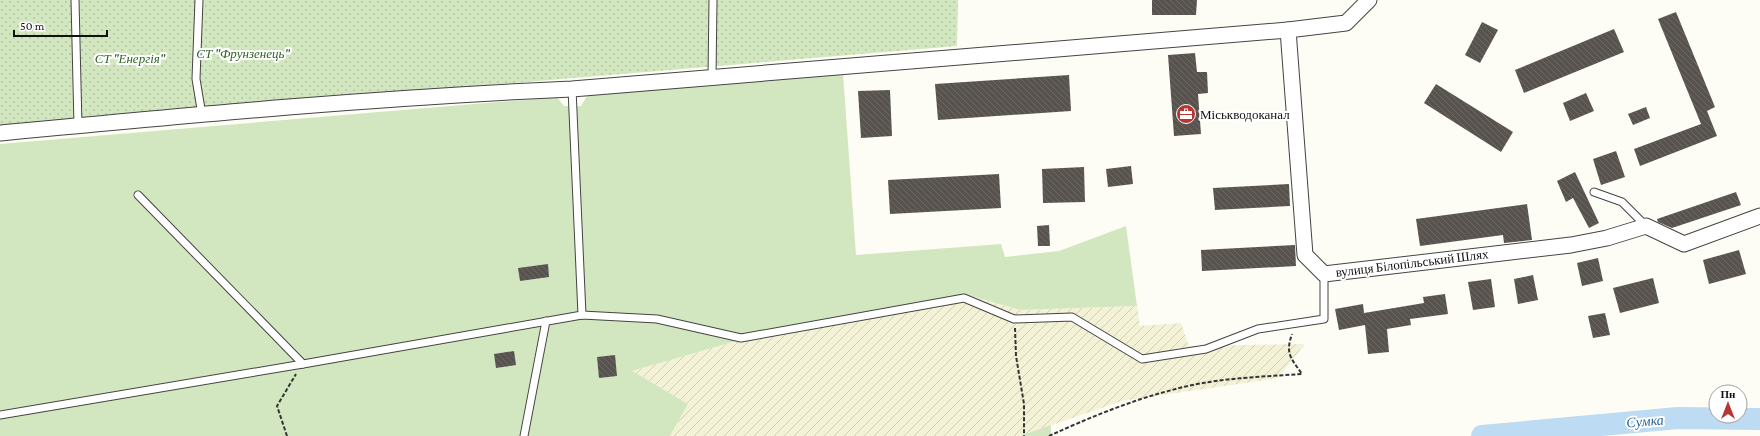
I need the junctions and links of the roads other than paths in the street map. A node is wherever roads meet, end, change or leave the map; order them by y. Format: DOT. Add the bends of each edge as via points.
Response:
graph roads {
  1 [pos="75,0"];
  2 [pos="198,0"];
  3 [pos="713,0"];
  4 [pos="1369,0"];
  5 [pos="1288,30"];
  6 [pos="712,78"];
  7 [pos="572,89"];
  8 [pos="202,115"];
  9 [pos="78,126"];
  10 [pos="0,133"];
  11 [pos="1594,192"];
  12 [pos="138,195"];
  13 [pos="1760,216"];
  14 [pos="1646,226"];
  15 [pos="1324,274"];
  16 [pos="582,315"];
  17 [pos="546,321"];
  18 [pos="302,364"];
  19 [pos="0,415"];
  20 [pos="524,436"];
  1 -- 9 [label="lane"];
  2 -- 8 [label="lane" via="196,79"];
  3 -- 6 [label="lane"];
  4 -- 5 [label="street" via="1346,24"];
  5 -- 6 [label="street"];
  5 -- 15 [label="street, вулиця Білопільський Шлях" via="1306,255"];
  6 -- 7 [label="street"];
  7 -- 8 [label="street" via="453,94"];
  7 -- 16 [label="lane"];
  8 -- 9 [label="street"];
  9 -- 10 [label="street"];
  11 -- 14 [label="lane" via="1622,202"];
  12 -- 18 [label="lane"];
  13 -- 14 [label="street" via="1684,244"];
  14 -- 15 [label="street, вулиця Білопільський Шлях" via="1607,238 1571,245"];
  15 -- 16 [label="lane" via="1324,319 1258,328 1206,349 1142,359 1072,317 1014,319 964,298 742,338 657,319"];
  16 -- 17 [label="lane"];
  17 -- 18 [label="lane"];
  17 -- 20 [label="lane"];
  18 -- 19 [label="lane"];
}
